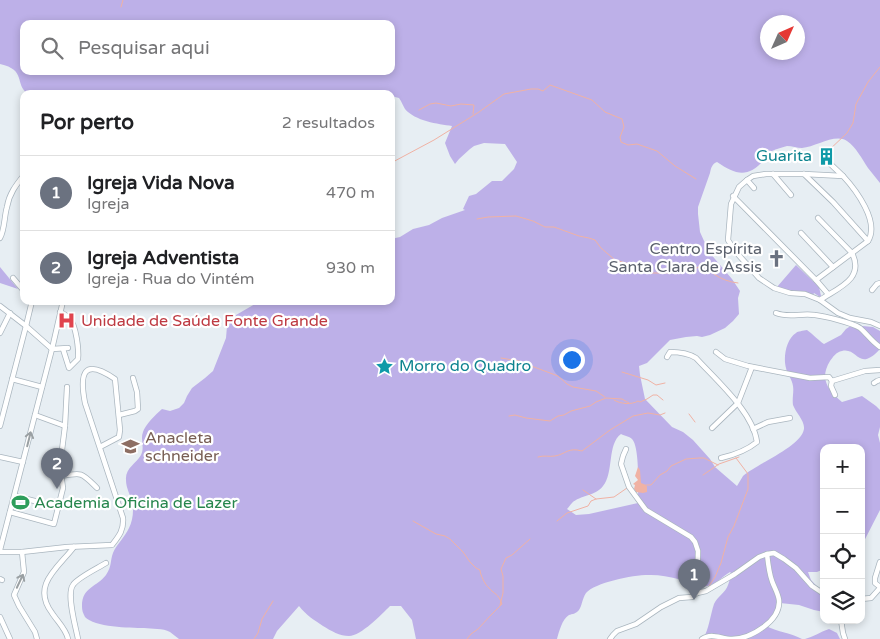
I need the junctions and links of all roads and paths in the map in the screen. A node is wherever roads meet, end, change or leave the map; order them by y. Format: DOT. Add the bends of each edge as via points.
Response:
graph roads {
  1 [pos="824,158"];
  2 [pos="773,174"];
  3 [pos="804,174"];
  4 [pos="843,176"];
  5 [pos="20,180"];
  6 [pos="747,180"];
  7 [pos="754,188"];
  8 [pos="791,195"];
  9 [pos="734,196"];
  10 [pos="818,218"];
  11 [pos="802,233"];
  12 [pos="0,238"];
  13 [pos="869,240"];
  14 [pos="852,253"];
  15 [pos="833,267"];
  16 [pos="13,278"];
  17 [pos="816,280"];
  18 [pos="880,283"];
  19 [pos="20,286"];
  20 [pos="872,290"];
  21 [pos="828,294"];
  22 [pos="820,300"];
  23 [pos="31,305"];
  24 [pos="62,305"];
  25 [pos="0,306"];
  26 [pos="60,312"];
  27 [pos="10,313"];
  28 [pos="776,313"];
  29 [pos="26,326"];
  30 [pos="880,326"];
  31 [pos="0,333"];
  32 [pos="880,347"];
  33 [pos="52,349"];
  34 [pos="716,352"];
  35 [pos="666,357"];
  36 [pos="752,367"];
  37 [pos="880,370"];
  38 [pos="12,378"];
  39 [pos="133,378"];
  40 [pos="880,380"];
  41 [pos="832,381"];
  42 [pos="874,383"];
  43 [pos="42,387"];
  44 [pos="67,387"];
  45 [pos="835,395"];
  46 [pos="738,403"];
  47 [pos="5,405"];
  48 [pos="0,410"];
  49 [pos="35,415"];
  50 [pos="119,415"];
  51 [pos="790,418"];
  52 [pos="0,424"];
  53 [pos="65,426"];
  54 [pos="712,428"];
  55 [pos="753,429"];
  56 [pos="100,447"];
  57 [pos="626,449"];
  58 [pos="0,457"];
  59 [pos="720,458"];
  60 [pos="23,462"];
  61 [pos="62,476"];
  62 [pos="97,488"];
  63 [pos="15,496"];
  64 [pos="58,507"];
  65 [pos="10,512"];
  66 [pos="1,544"];
  67 [pos="74,546"];
  68 [pos="0,551"];
  69 [pos="22,552"];
  70 [pos="767,554"];
  71 [pos="880,562"];
  72 [pos="106,563"];
  73 [pos="880,587"];
  74 [pos="820,591"];
  75 [pos="698,593"];
  76 [pos="865,599"];
  77 [pos="0,618"];
  78 [pos="842,624"];
  79 [pos="10,639"];
  80 [pos="37,639"];
  81 [pos="68,639"];
  82 [pos="78,639"];
  83 [pos="610,639"];
  84 [pos="702,639"];
  85 [pos="845,639"];
  1 -- 4 [label="street"];
  2 -- 3 [label="street"];
  2 -- 6 [label="street" via="753,176"];
  2 -- 8 [label="street"];
  3 -- 4 [label="street"];
  3 -- 13 [label="street"];
  4 -- 13 [label="street" via="872,211 875,232"];
  5 -- 12 [label="street" via="6,208 4,231"];
  6 -- 7 [label="street"];
  6 -- 9 [label="street"];
  9 -- 17 [label="street"];
  9 -- 22 [label="street" via="728,240 735,251 759,278 774,288"];
  10 -- 14 [label="street"];
  11 -- 15 [label="street"];
  13 -- 14 [label="street"];
  14 -- 15 [label="street"];
  14 -- 21 [label="street" via="856,265 853,276"];
  15 -- 17 [label="street"];
  16 -- 19 [label="street"];
  17 -- 21 [label="street"];
  18 -- 20 [label="street"];
  21 -- 22 [label="street"];
  22 -- 30 [label="street" via="838,313"];
  23 -- 29 [label="street"];
  24 -- 26 [label="street"];
  25 -- 27 [label="street"];
  26 -- 33 [label="street"];
  26 -- 33 [label="street" via="73,323 77,360 69,368 65,348"];
  27 -- 29 [label="street"];
  27 -- 31 [label="street"];
  28 -- 32 [label="street" via="816,315 854,324"];
  29 -- 33 [label="street"];
  29 -- 38 [label="street"];
  33 -- 43 [label="street"];
  34 -- 36 [label="street" via="732,362"];
  35 -- 46 [label="street" via="670,352 692,355"];
  36 -- 41 [label="street" via="810,378 829,377"];
  36 -- 46 [label="street"];
  37 -- 41 [label="street"];
  38 -- 43 [label="street"];
  38 -- 47 [label="street"];
  39 -- 50 [label="street" via="138,409"];
  40 -- 42 [label="street"];
  41 -- 45 [label="street"];
  43 -- 49 [label="street"];
  44 -- 53 [label="street"];
  46 -- 54 [label="street"];
  46 -- 55 [label="street"];
  47 -- 48 [label="street"];
  47 -- 52 [label="street"];
  49 -- 53 [label="street"];
  60 -- 49 [label="street, one-way"];
  50 -- 56 [label="street" via="119,437"];
  50 -- 56 [label="street" via="115,379 97,369 88,369 83,375 83,394"];
  51 -- 55 [label="street"];
  53 -- 61 [label="street" via="60,466"];
  55 -- 59 [label="street" via="757,442 733,456"];
  56 -- 67 [label="street" via="124,525 112,545"];
  57 -- 75 [label="street" via="622,464 629,488 646,510 695,542"];
  58 -- 60 [label="street"];
  60 -- 63 [label="street"];
  61 -- 62 [label="street" via="81,473"];
  61 -- 64 [label="street" via="63,488"];
  63 -- 64 [label="street"];
  63 -- 65 [label="street"];
  64 -- 65 [label="street" via="54,524"];
  65 -- 66 [label="street"];
  66 -- 68 [label="street"];
  67 -- 69 [label="street"];
  67 -- 81 [label="street" via="52,573 44,590 47,607"];
  68 -- 69 [label="street"];
  80 -- 69 [label="street, one-way" via="14,595 24,572"];
  70 -- 74 [label="street" via="774,553 784,559"];
  70 -- 75 [label="street"];
  70 -- 84 [label="street" via="768,569 779,601 773,618 751,635 727,639 710,635"];
  71 -- 73 [label="street" via="875,578"];
  72 -- 82 [label="street" via="70,588"];
  73 -- 76 [label="street" via="871,598"];
  75 -- 83 [label="street" via="661,606 634,626 617,631"];
  77 -- 79 [label="street"];
  78 -- 85 [label="street"];
}
